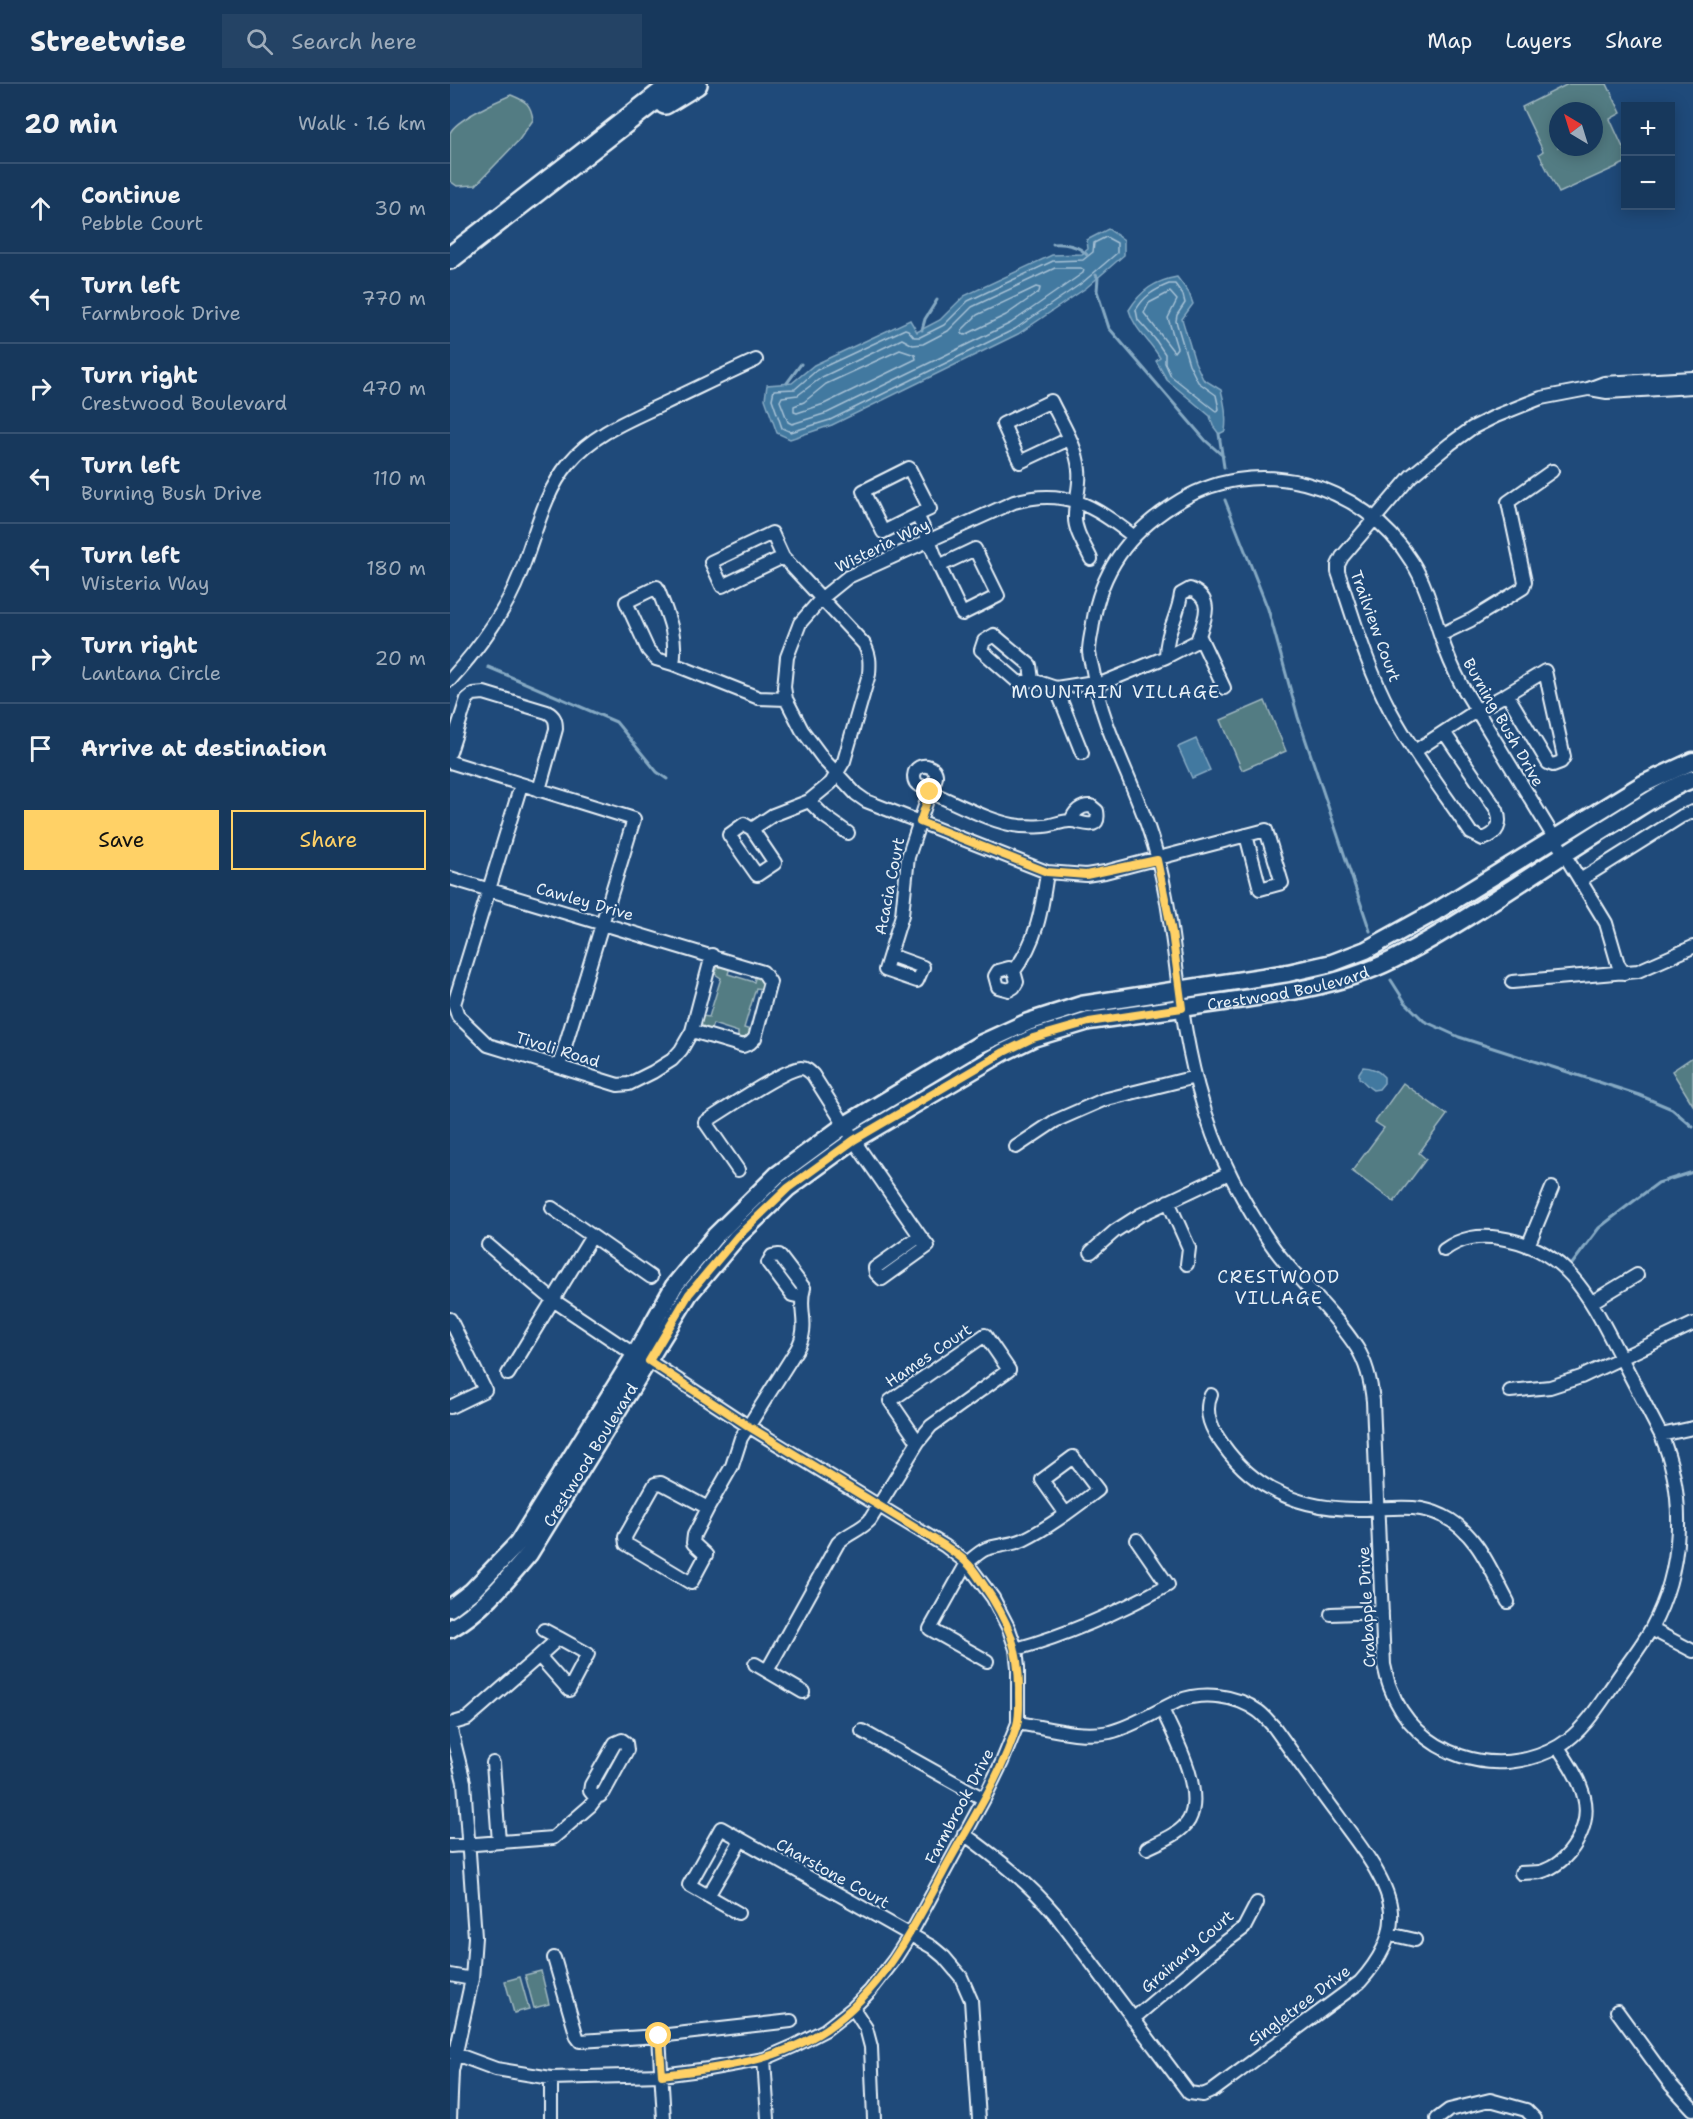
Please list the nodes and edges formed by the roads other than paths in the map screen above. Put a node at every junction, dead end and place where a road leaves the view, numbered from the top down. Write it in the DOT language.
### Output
graph roads {
  1 [pos="674,84"];
  2 [pos="696,84"];
  3 [pos="600,142"];
  4 [pos="450,258"];
  5 [pos="756,360"];
  6 [pos="1693,378"];
  7 [pos="1693,387"];
  8 [pos="1588,389"];
  9 [pos="1069,439"];
  10 [pos="1552,471"];
  11 [pos="1076,500"];
  12 [pos="917,515"];
  13 [pos="1375,518"];
  14 [pos="1133,536"];
  15 [pos="929,540"];
  16 [pos="783,557"];
  17 [pos="1091,559"];
  18 [pos="939,566"];
  19 [pos="822,598"];
  20 [pos="1199,635"];
  21 [pos="1440,635"];
  22 [pos="1166,657"];
  23 [pos="673,664"];
  24 [pos="450,680"];
  25 [pos="1032,680"];
  26 [pos="1095,684"];
  27 [pos="1056,688"];
  28 [pos="1224,688"];
  29 [pos="1507,694"];
  30 [pos="786,699"];
  31 [pos="1476,711"];
  32 [pos="1444,732"];
  33 [pos="1415,751"];
  34 [pos="450,752"];
  35 [pos="1082,753"];
  36 [pos="1693,761"];
  37 [pos="450,762"];
  38 [pos="1693,773"];
  39 [pos="837,774"];
  40 [pos="1693,779"];
  41 [pos="521,785"];
  42 [pos="539,790"];
  43 [pos="1657,797"];
  44 [pos="809,801"];
  45 [pos="1693,812"];
  46 [pos="1071,821"];
  47 [pos="920,822"];
  48 [pos="752,829"];
  49 [pos="848,833"];
  50 [pos="1246,835"];
  51 [pos="1554,838"];
  52 [pos="1564,853"];
  53 [pos="1157,860"];
  54 [pos="1047,872"];
  55 [pos="450,878"];
  56 [pos="1580,880"];
  57 [pos="487,889"];
  58 [pos="603,923"];
  59 [pos="1693,947"];
  60 [pos="712,955"];
  61 [pos="890,955"];
  62 [pos="1014,971"];
  63 [pos="1624,973"];
  64 [pos="1512,982"];
  65 [pos="1179,989"];
  66 [pos="1182,1008"];
  67 [pos="692,1031"];
  68 [pos="560,1066"];
  69 [pos="1195,1077"];
  70 [pos="845,1125"];
  71 [pos="854,1140"];
  72 [pos="1016,1147"];
  73 [pos="738,1170"];
  74 [pos="1229,1173"];
  75 [pos="1552,1188"];
  76 [pos="1168,1201"];
  77 [pos="552,1208"];
  78 [pos="592,1236"];
  79 [pos="920,1236"];
  80 [pos="488,1245"];
  81 [pos="1528,1246"];
  82 [pos="1444,1250"];
  83 [pos="1091,1252"];
  84 [pos="1187,1264"];
  85 [pos="1637,1275"];
  86 [pos="651,1277"];
  87 [pos="801,1297"];
  88 [pos="553,1300"];
  89 [pos="1592,1302"];
  90 [pos="450,1319"];
  91 [pos="1693,1324"];
  92 [pos="642,1358"];
  93 [pos="1621,1358"];
  94 [pos="508,1374"];
  95 [pos="1510,1391"];
  96 [pos="1210,1395"];
  97 [pos="450,1407"];
  98 [pos="748,1426"];
  99 [pos="1693,1428"];
  100 [pos="1661,1435"];
  101 [pos="918,1442"];
  102 [pos="879,1506"];
  103 [pos="708,1508"];
  104 [pos="1378,1508"];
  105 [pos="1066,1514"];
  106 [pos="1137,1540"];
  107 [pos="967,1563"];
  108 [pos="1508,1602"];
  109 [pos="450,1608"];
  110 [pos="1382,1612"];
  111 [pos="1331,1614"];
  112 [pos="450,1629"];
  113 [pos="1651,1629"];
  114 [pos="544,1630"];
  115 [pos="559,1638"];
  116 [pos="1016,1649"];
  117 [pos="1693,1651"];
  118 [pos="539,1656"];
  119 [pos="987,1661"];
  120 [pos="755,1664"];
  121 [pos="768,1671"];
  122 [pos="803,1692"];
  123 [pos="1162,1709"];
  124 [pos="1018,1723"];
  125 [pos="450,1725"];
  126 [pos="862,1731"];
  127 [pos="1558,1747"];
  128 [pos="493,1763"];
  129 [pos="597,1797"];
  130 [pos="984,1798"];
  131 [pos="964,1834"];
  132 [pos="741,1840"];
  133 [pos="499,1842"];
  134 [pos="468,1844"];
  135 [pos="450,1846"];
  136 [pos="1147,1848"];
  137 [pos="1521,1873"];
  138 [pos="708,1896"];
  139 [pos="1257,1904"];
  140 [pos="738,1913"];
  141 [pos="1389,1934"];
  142 [pos="910,1935"];
  143 [pos="1415,1940"];
  144 [pos="554,1958"];
  145 [pos="450,1975"];
  146 [pos="472,1978"];
  147 [pos="853,2008"];
  148 [pos="1617,2011"];
  149 [pos="1133,2019"];
  150 [pos="791,2021"];
  151 [pos="659,2036"];
  152 [pos="453,2053"];
  153 [pos="764,2059"];
  154 [pos="662,2075"];
  155 [pos="551,2078"];
  156 [pos="1693,2109"];
  157 [pos="450,2119"];
  158 [pos="551,2119"];
  159 [pos="664,2119"];
  160 [pos="768,2119"];
  161 [pos="874,2119"];
  162 [pos="979,2119"];
  163 [pos="1437,2119"];
  164 [pos="1535,2119"];
  1 -- 3 [label="highway"];
  2 -- 3 [label="highway"];
  3 -- 4 [label="highway"];
  5 -- 24 [label="street"];
  6 -- 8 [label="street"];
  7 -- 8 [label="street"];
  8 -- 13 [label="street, Trailview Court"];
  9 -- 9 [label="street"];
  9 -- 11 [label="street"];
  10 -- 21 [label="street"];
  11 -- 14 [label="street, Wisteria Way"];
  11 -- 15 [label="street, Wisteria Way"];
  11 -- 17 [label="street"];
  12 -- 12 [label="street"];
  12 -- 15 [label="street"];
  13 -- 14 [label="street, Burning Bush Drive"];
  13 -- 21 [label="street, Burning Bush Drive"];
  13 -- 33 [label="street, Trailview Court"];
  14 -- 26 [label="street, Burning Bush Drive"];
  15 -- 18 [label="street"];
  15 -- 19 [label="street, Wisteria Way"];
  16 -- 16 [label="street"];
  16 -- 19 [label="street"];
  18 -- 18 [label="street"];
  19 -- 30 [label="street, Wisteria Way"];
  19 -- 39 [label="street"];
  20 -- 22 [label="street"];
  20 -- 22 [label="street"];
  20 -- 28 [label="street"];
  21 -- 31 [label="street, Burning Bush Drive"];
  22 -- 26 [label="street"];
  23 -- 23 [label="street"];
  23 -- 30 [label="street"];
  25 -- 27 [label="street"];
  26 -- 27 [label="street"];
  26 -- 53 [label="street, Burning Bush Drive"];
  27 -- 35 [label="street"];
  29 -- 29 [label="street"];
  29 -- 31 [label="street"];
  30 -- 39 [label="street, Wisteria Way"];
  31 -- 32 [label="street"];
  31 -- 51 [label="street, Burning Bush Drive"];
  32 -- 33 [label="street"];
  32 -- 33 [label="street, Trailview Court"];
  34 -- 42 [label="street"];
  36 -- 51 [label="main road, Crestwood Boulevard"];
  37 -- 41 [label="street"];
  38 -- 43 [label="main road"];
  39 -- 44 [label="street"];
  39 -- 47 [label="street, Wisteria Way"];
  40 -- 43 [label="main road, Crestwood Boulevard"];
  41 -- 42 [label="street"];
  41 -- 57 [label="street"];
  42 -- 58 [label="street"];
  43 -- 52 [label="main road, Crestwood Boulevard"];
  44 -- 48 [label="street"];
  44 -- 49 [label="street"];
  45 -- 56 [label="street"];
  46 -- 47 [label="street, Acacia Court"];
  47 -- 54 [label="street, Wisteria Way"];
  47 -- 61 [label="street, Acacia Court"];
  50 -- 50 [label="street"];
  50 -- 53 [label="street, Wisteria Way"];
  51 -- 52 [label="street, Burning Bush Drive"];
  51 -- 65 [label="main road, Crestwood Boulevard"];
  52 -- 56 [label="street, Burning Bush Drive"];
  52 -- 66 [label="main road, Crestwood Boulevard"];
  53 -- 54 [label="street, Wisteria Way"];
  53 -- 65 [label="street, Burning Bush Drive"];
  54 -- 62 [label="street"];
  55 -- 57 [label="street, Cawley Drive"];
  56 -- 63 [label="street, Burning Bush Drive"];
  57 -- 58 [label="street, Cawley Drive"];
  57 -- 68 [label="street, Tivoli Road"];
  58 -- 60 [label="street, Cawley Drive"];
  58 -- 68 [label="street"];
  59 -- 63 [label="street"];
  60 -- 67 [label="street, Tivoli Road"];
  60 -- 67 [label="street, Cawley Drive"];
  63 -- 64 [label="street"];
  65 -- 66 [label="street, Burning Bush Drive"];
  65 -- 70 [label="main road, Crestwood Boulevard"];
  66 -- 69 [label="street, Crabapple Drive"];
  66 -- 71 [label="main road, Crestwood Boulevard"];
  67 -- 68 [label="street, Tivoli Road"];
  69 -- 72 [label="street"];
  69 -- 74 [label="street, Crabapple Drive"];
  70 -- 71 [label="street"];
  70 -- 73 [label="street"];
  70 -- 92 [label="main road, Crestwood Boulevard"];
  71 -- 79 [label="street"];
  71 -- 92 [label="main road, Crestwood Boulevard"];
  74 -- 76 [label="street"];
  74 -- 104 [label="street, Crabapple Drive"];
  75 -- 81 [label="street"];
  76 -- 83 [label="street"];
  76 -- 84 [label="street"];
  77 -- 78 [label="street"];
  78 -- 86 [label="street"];
  78 -- 88 [label="street"];
  80 -- 88 [label="street, Farmbrook Drive"];
  81 -- 82 [label="street, Crabapple Drive"];
  81 -- 89 [label="street, Crabapple Drive"];
  85 -- 89 [label="street"];
  87 -- 98 [label="street"];
  88 -- 92 [label="street, Farmbrook Drive"];
  88 -- 94 [label="street"];
  89 -- 93 [label="street, Crabapple Drive"];
  90 -- 97 [label="street"];
  91 -- 93 [label="street"];
  92 -- 98 [label="street, Farmbrook Drive"];
  92 -- 109 [label="main road, Crestwood Boulevard"];
  92 -- 112 [label="main road, Crestwood Boulevard"];
  93 -- 95 [label="street"];
  93 -- 100 [label="street, Crabapple Drive"];
  96 -- 104 [label="street"];
  98 -- 102 [label="street, Farmbrook Drive"];
  98 -- 103 [label="street"];
  99 -- 100 [label="street"];
  100 -- 113 [label="street, Crabapple Drive"];
  101 -- 101 [label="street, Hames Court"];
  101 -- 102 [label="street, Hames Court"];
  102 -- 107 [label="street, Farmbrook Drive"];
  102 -- 121 [label="street, Hames Court"];
  103 -- 103 [label="street"];
  104 -- 108 [label="street"];
  104 -- 110 [label="street, Crabapple Drive"];
  105 -- 105 [label="street"];
  105 -- 107 [label="street"];
  106 -- 116 [label="street"];
  107 -- 116 [label="street, Farmbrook Drive"];
  107 -- 119 [label="street"];
  110 -- 111 [label="street"];
  110 -- 127 [label="street, Crabapple Drive"];
  113 -- 117 [label="street"];
  113 -- 127 [label="street, Crabapple Drive"];
  114 -- 115 [label="street"];
  115 -- 118 [label="street"];
  115 -- 118 [label="street"];
  116 -- 124 [label="street, Farmbrook Drive"];
  118 -- 125 [label="street"];
  120 -- 121 [label="street"];
  121 -- 122 [label="street"];
  123 -- 124 [label="street, Singletree Drive"];
  123 -- 136 [label="street"];
  123 -- 141 [label="street, Singletree Drive"];
  124 -- 130 [label="street, Farmbrook Drive"];
  125 -- 134 [label="street"];
  126 -- 130 [label="street"];
  127 -- 137 [label="street"];
  128 -- 133 [label="street"];
  129 -- 133 [label="street"];
  130 -- 131 [label="street, Farmbrook Drive"];
  131 -- 142 [label="street, Farmbrook Drive"];
  131 -- 149 [label="street, Singletree Drive"];
  132 -- 138 [label="street"];
  132 -- 138 [label="street, Charstone Court"];
  132 -- 142 [label="street, Charstone Court"];
  133 -- 134 [label="street"];
  134 -- 135 [label="street"];
  134 -- 146 [label="street"];
  138 -- 140 [label="street, Charstone Court"];
  139 -- 149 [label="street, Grainary Court"];
  141 -- 143 [label="street"];
  141 -- 149 [label="street, Singletree Drive"];
  142 -- 147 [label="street, Farmbrook Drive"];
  142 -- 162 [label="street, Charstone Court"];
  144 -- 151 [label="street"];
  145 -- 146 [label="street"];
  146 -- 152 [label="street"];
  147 -- 153 [label="street, Farmbrook Drive"];
  147 -- 161 [label="street"];
  148 -- 156 [label="street"];
  150 -- 151 [label="street"];
  151 -- 154 [label="street"];
  152 -- 155 [label="street, Farmbrook Drive"];
  152 -- 157 [label="street"];
  153 -- 154 [label="street, Farmbrook Drive"];
  153 -- 160 [label="street"];
  154 -- 155 [label="street, Farmbrook Drive"];
  154 -- 159 [label="street"];
  155 -- 158 [label="street"];
  163 -- 164 [label="street"];
}
